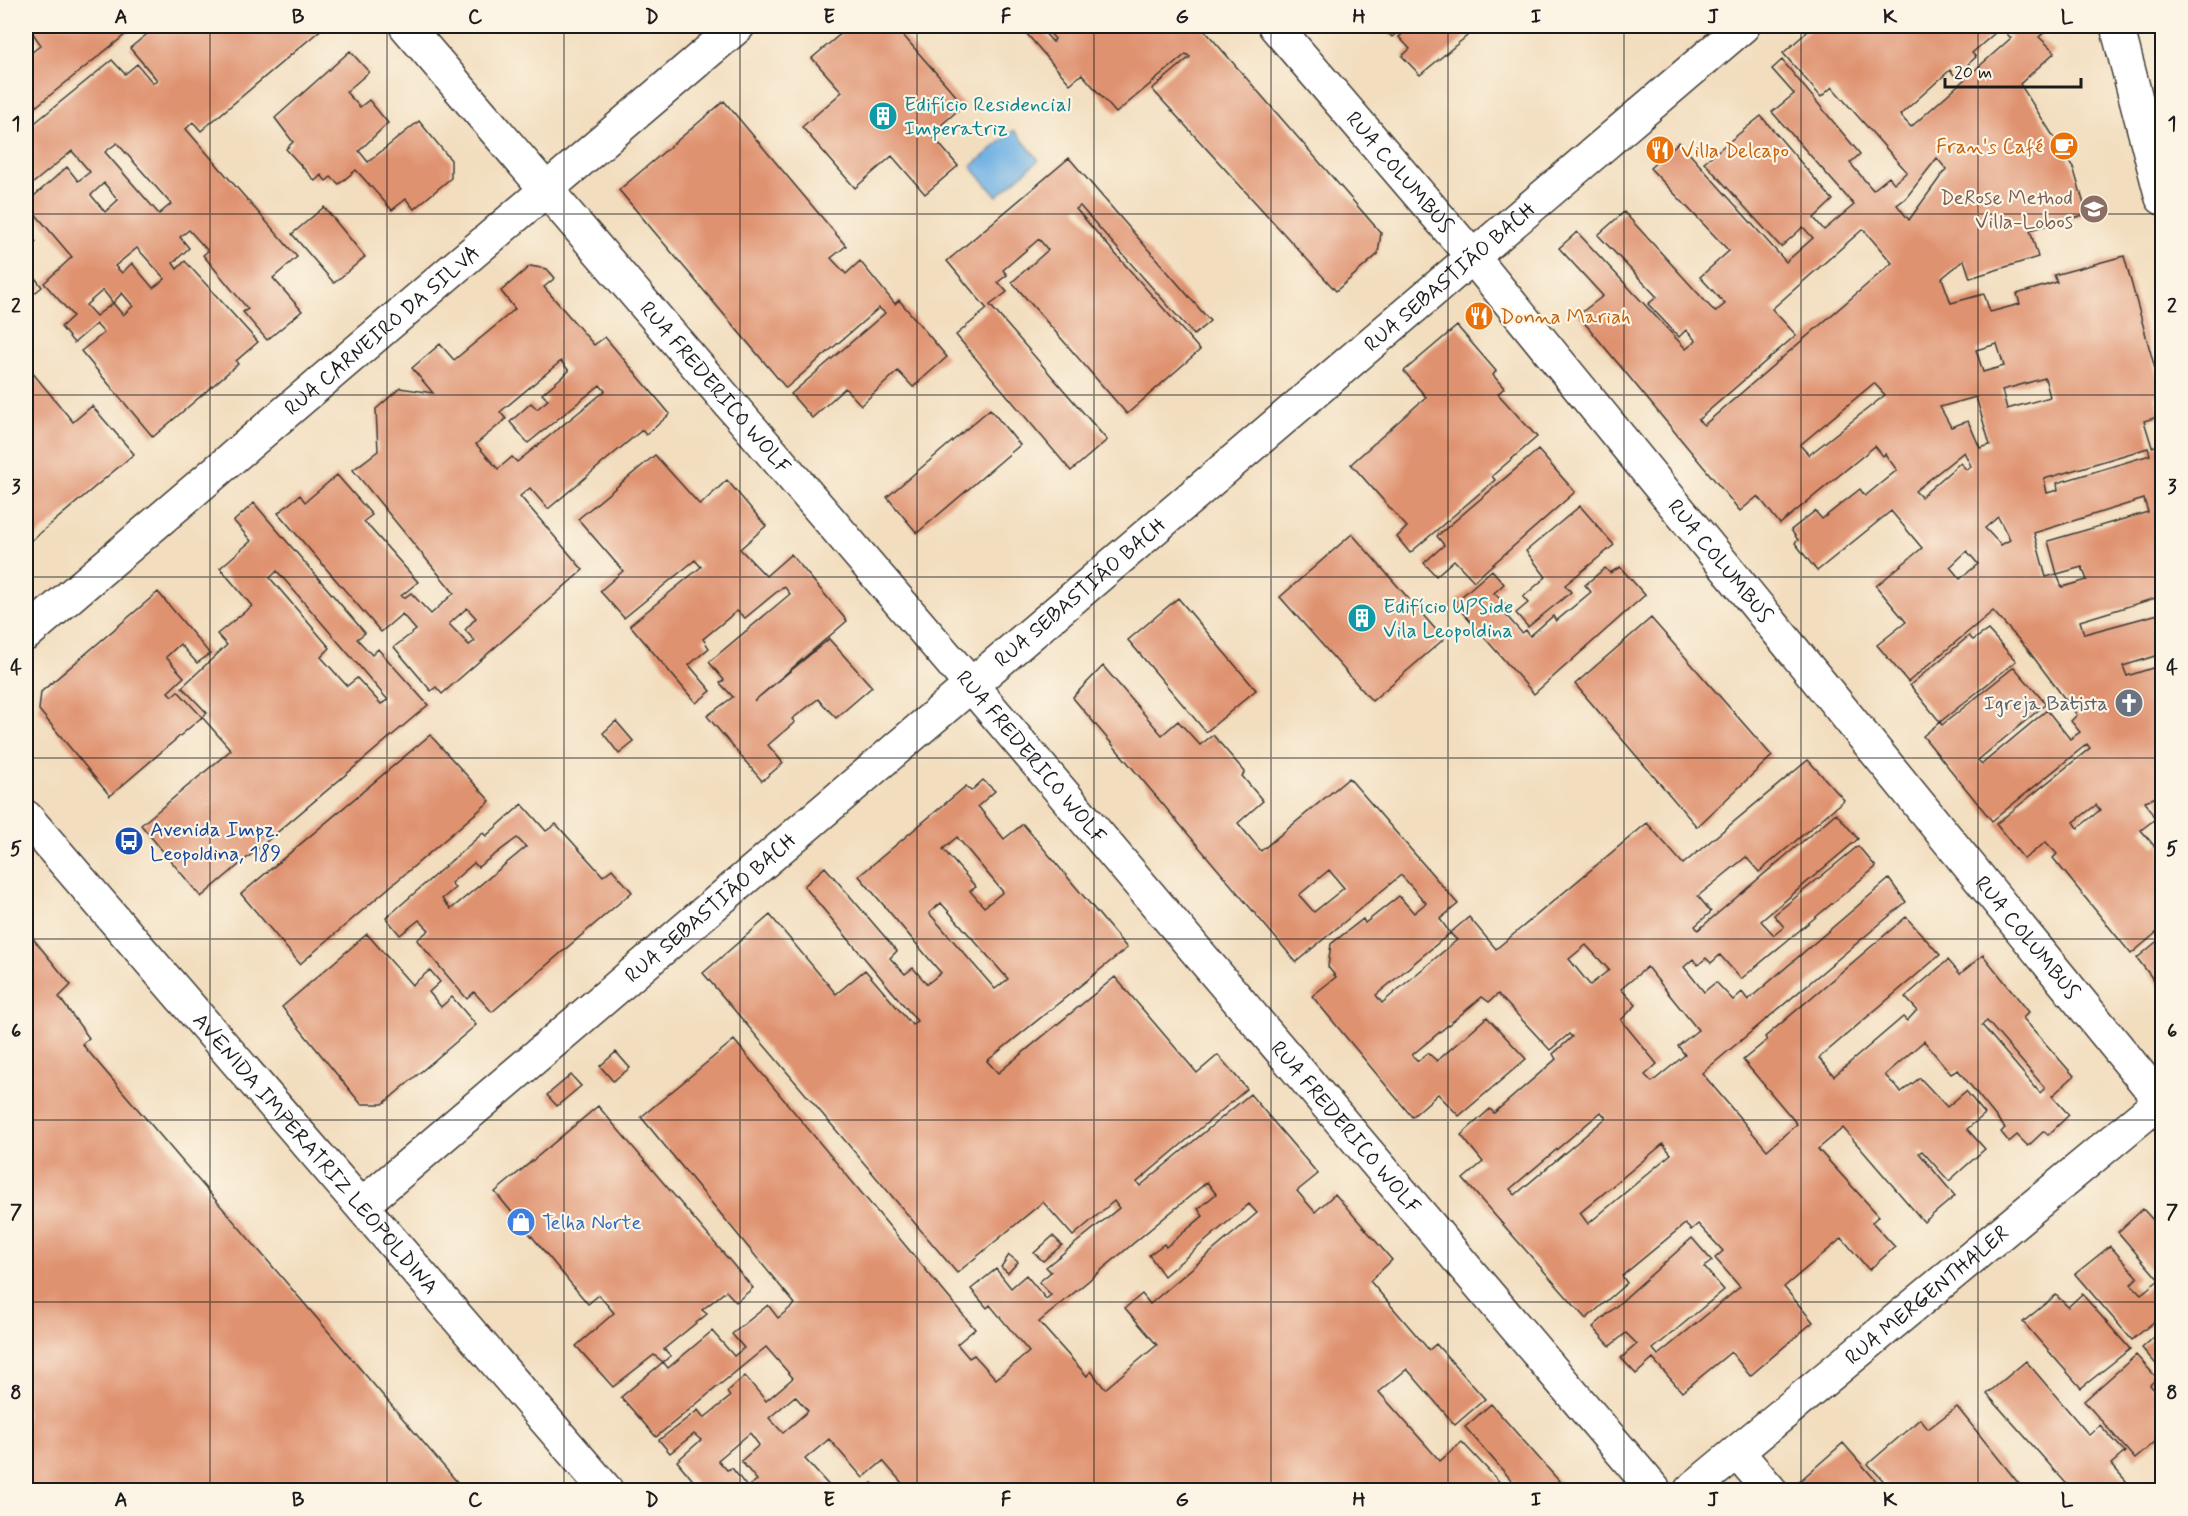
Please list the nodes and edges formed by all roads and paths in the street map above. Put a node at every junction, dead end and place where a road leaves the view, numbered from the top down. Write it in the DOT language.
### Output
graph roads {
  1 [pos="406,26"];
  2 [pos="738,26"];
  3 [pos="1275,26"];
  4 [pos="1743,26"];
  5 [pos="2117,26"];
  6 [pos="546,188"];
  7 [pos="2163,198"];
  8 [pos="1472,255"];
  9 [pos="26,634"];
  10 [pos="970,684"];
  11 [pos="26,817"];
  12 [pos="2162,1100"];
  13 [pos="362,1205"];
  14 [pos="1738,1453"];
  15 [pos="594,1486"];
  16 [pos="1654,1491"];
  17 [pos="1691,1491"];
  18 [pos="1770,1491"];
  1 -- 6 [label="street, RUA FREDERICO WOLF"];
  2 -- 6 [label="street, RUA CARNEIRO DA SILVA"];
  3 -- 8 [label="street, RUA COLUMBUS"];
  4 -- 8 [label="street, RUA SEBASTIÃO BACH"];
  5 -- 7 [label="street"];
  6 -- 9 [label="street, RUA CARNEIRO DA SILVA"];
  6 -- 10 [label="street, RUA FREDERICO WOLF"];
  8 -- 10 [label="street, RUA SEBASTIÃO BACH"];
  8 -- 12 [label="street, RUA COLUMBUS"];
  10 -- 13 [label="street, RUA SEBASTIÃO BACH"];
  10 -- 16 [label="street, RUA FREDERICO WOLF"];
  11 -- 13 [label="street, AVENIDA IMPERATRIZ LEOPOLDINA"];
  12 -- 14 [label="street, RUA MERGENTHALER"];
  13 -- 15 [label="street, AVENIDA IMPERATRIZ LEOPOLDINA"];
  14 -- 17 [label="street, RUA MERGENTHALER"];
  14 -- 18 [label="street"];
}
